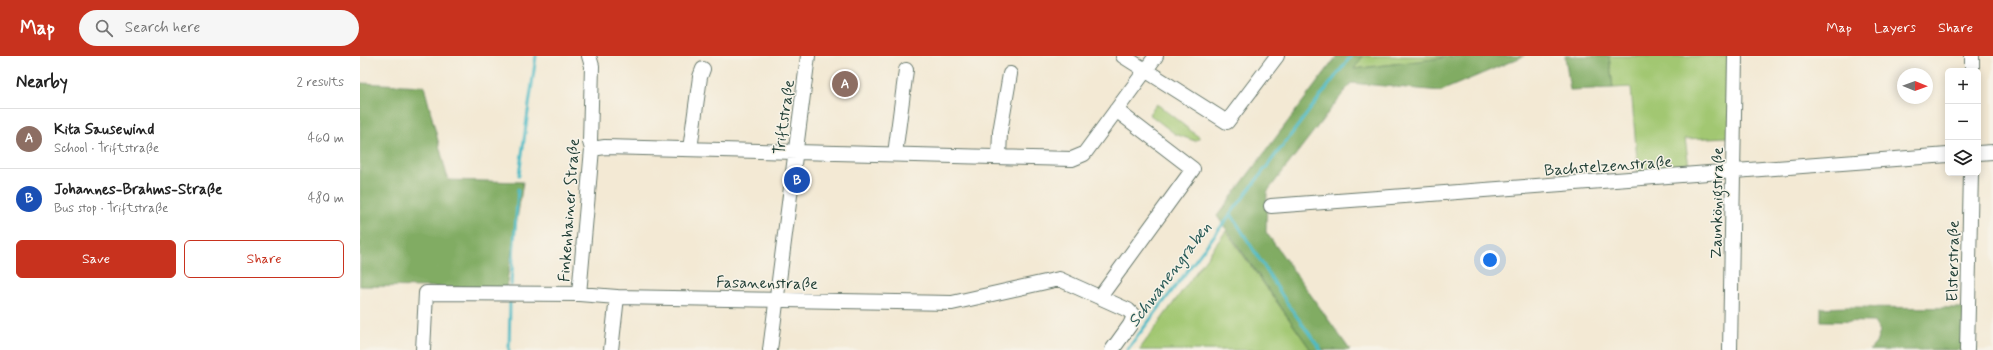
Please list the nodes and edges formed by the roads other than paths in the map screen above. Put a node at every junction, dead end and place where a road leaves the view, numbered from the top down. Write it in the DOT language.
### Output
graph roads {
  1 [pos="589,56"];
  2 [pos="808,56"];
  3 [pos="1123,56"];
  4 [pos="1156,56"];
  5 [pos="1277,56"];
  6 [pos="1735,56"];
  7 [pos="1972,56"];
  8 [pos="1972,68"];
  9 [pos="703,69"];
  10 [pos="906,70"];
  11 [pos="1145,70"];
  12 [pos="1010,74"];
  13 [pos="1116,110"];
  14 [pos="592,149"];
  15 [pos="690,149"];
  16 [pos="795,152"];
  17 [pos="1993,152"];
  18 [pos="1981,153"];
  19 [pos="895,154"];
  20 [pos="1945,155"];
  21 [pos="999,157"];
  22 [pos="1733,173"];
  23 [pos="1971,176"];
  24 [pos="1271,206"];
  25 [pos="580,294"];
  26 [pos="617,296"];
  27 [pos="1100,297"];
  28 [pos="776,300"];
  29 [pos="423,350"];
  30 [pos="611,350"];
  31 [pos="770,350"];
  32 [pos="1112,350"];
  33 [pos="1730,350"];
  34 [pos="1968,350"];
  1 -- 14 [label="street, Finkenhainer Straße"];
  2 -- 16 [label="street, Triftstraße"];
  3 -- 11 [label="street"];
  4 -- 11 [label="street"];
  5 -- 11 [label="street"];
  6 -- 22 [label="street, Zaunkönigstraße"];
  7 -- 8 [label="street"];
  9 -- 15 [label="street"];
  10 -- 19 [label="street"];
  11 -- 13 [label="street"];
  12 -- 21 [label="street"];
  13 -- 21 [label="street"];
  13 -- 27 [label="street"];
  14 -- 15 [label="street"];
  14 -- 25 [label="street, Finkenhainer Straße"];
  15 -- 16 [label="street"];
  16 -- 19 [label="street"];
  16 -- 28 [label="street, Triftstraße"];
  17 -- 18 [label="street"];
  19 -- 21 [label="street"];
  20 -- 22 [label="street, Bachstelzenstraße"];
  22 -- 24 [label="street, Bachstelzenstraße"];
  22 -- 33 [label="street, Zaunkönigstraße"];
  23 -- 34 [label="street, Elsterstraße"];
  25 -- 26 [label="street, Fasanenstraße"];
  25 -- 29 [label="street, Fasanenstraße"];
  26 -- 28 [label="street, Fasanenstraße"];
  26 -- 30 [label="street"];
  27 -- 28 [label="street, Fasanenstraße"];
  27 -- 32 [label="street, Fasanenstraße"];
  28 -- 31 [label="street, Triftstraße"];
}
